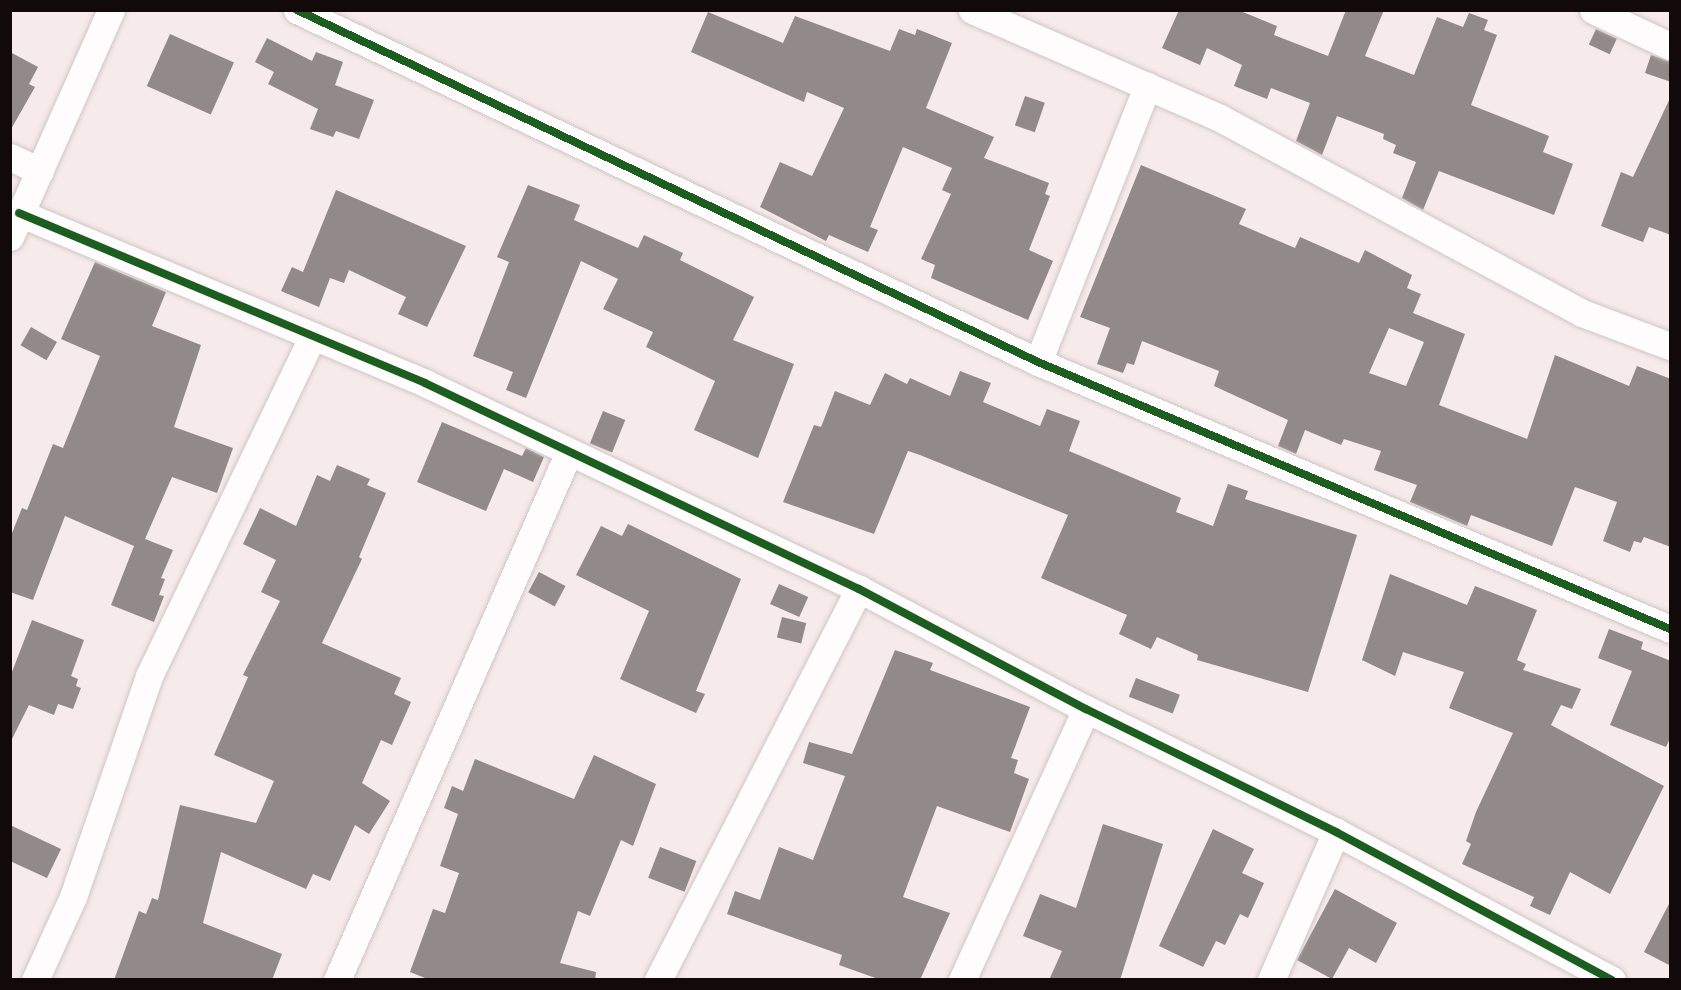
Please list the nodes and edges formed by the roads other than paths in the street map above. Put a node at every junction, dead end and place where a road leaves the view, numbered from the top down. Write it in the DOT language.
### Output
graph roads {
  1 [pos="111,10"];
  2 [pos="297,10"];
  3 [pos="972,10"];
  4 [pos="1593,10"];
  5 [pos="1620,16"];
  6 [pos="1671,46"];
  7 [pos="1147,86"];
  8 [pos="10,157"];
  9 [pos="40,171"];
  10 [pos="15,225"];
  11 [pos="312,337"];
  12 [pos="1671,345"];
  13 [pos="1038,362"];
  14 [pos="568,454"];
  15 [pos="859,589"];
  16 [pos="1671,629"];
  17 [pos="1086,709"];
  18 [pos="1336,832"];
  19 [pos="35,980"];
  20 [pos="337,980"];
  21 [pos="658,980"];
  22 [pos="962,980"];
  23 [pos="1271,980"];
  24 [pos="1612,980"];
  1 -- 9 [label="street"];
  2 -- 13 [label="street"];
  3 -- 7 [label="street"];
  4 -- 5 [label="street"];
  5 -- 6 [label="street"];
  7 -- 12 [label="street"];
  7 -- 13 [label="street"];
  8 -- 9 [label="street"];
  9 -- 10 [label="street"];
  10 -- 11 [label="street"];
  11 -- 14 [label="street"];
  11 -- 19 [label="street"];
  13 -- 16 [label="street"];
  14 -- 15 [label="street"];
  14 -- 20 [label="street"];
  15 -- 17 [label="street"];
  15 -- 21 [label="street"];
  17 -- 18 [label="street"];
  17 -- 22 [label="street"];
  18 -- 23 [label="street"];
  18 -- 24 [label="street"];
}
